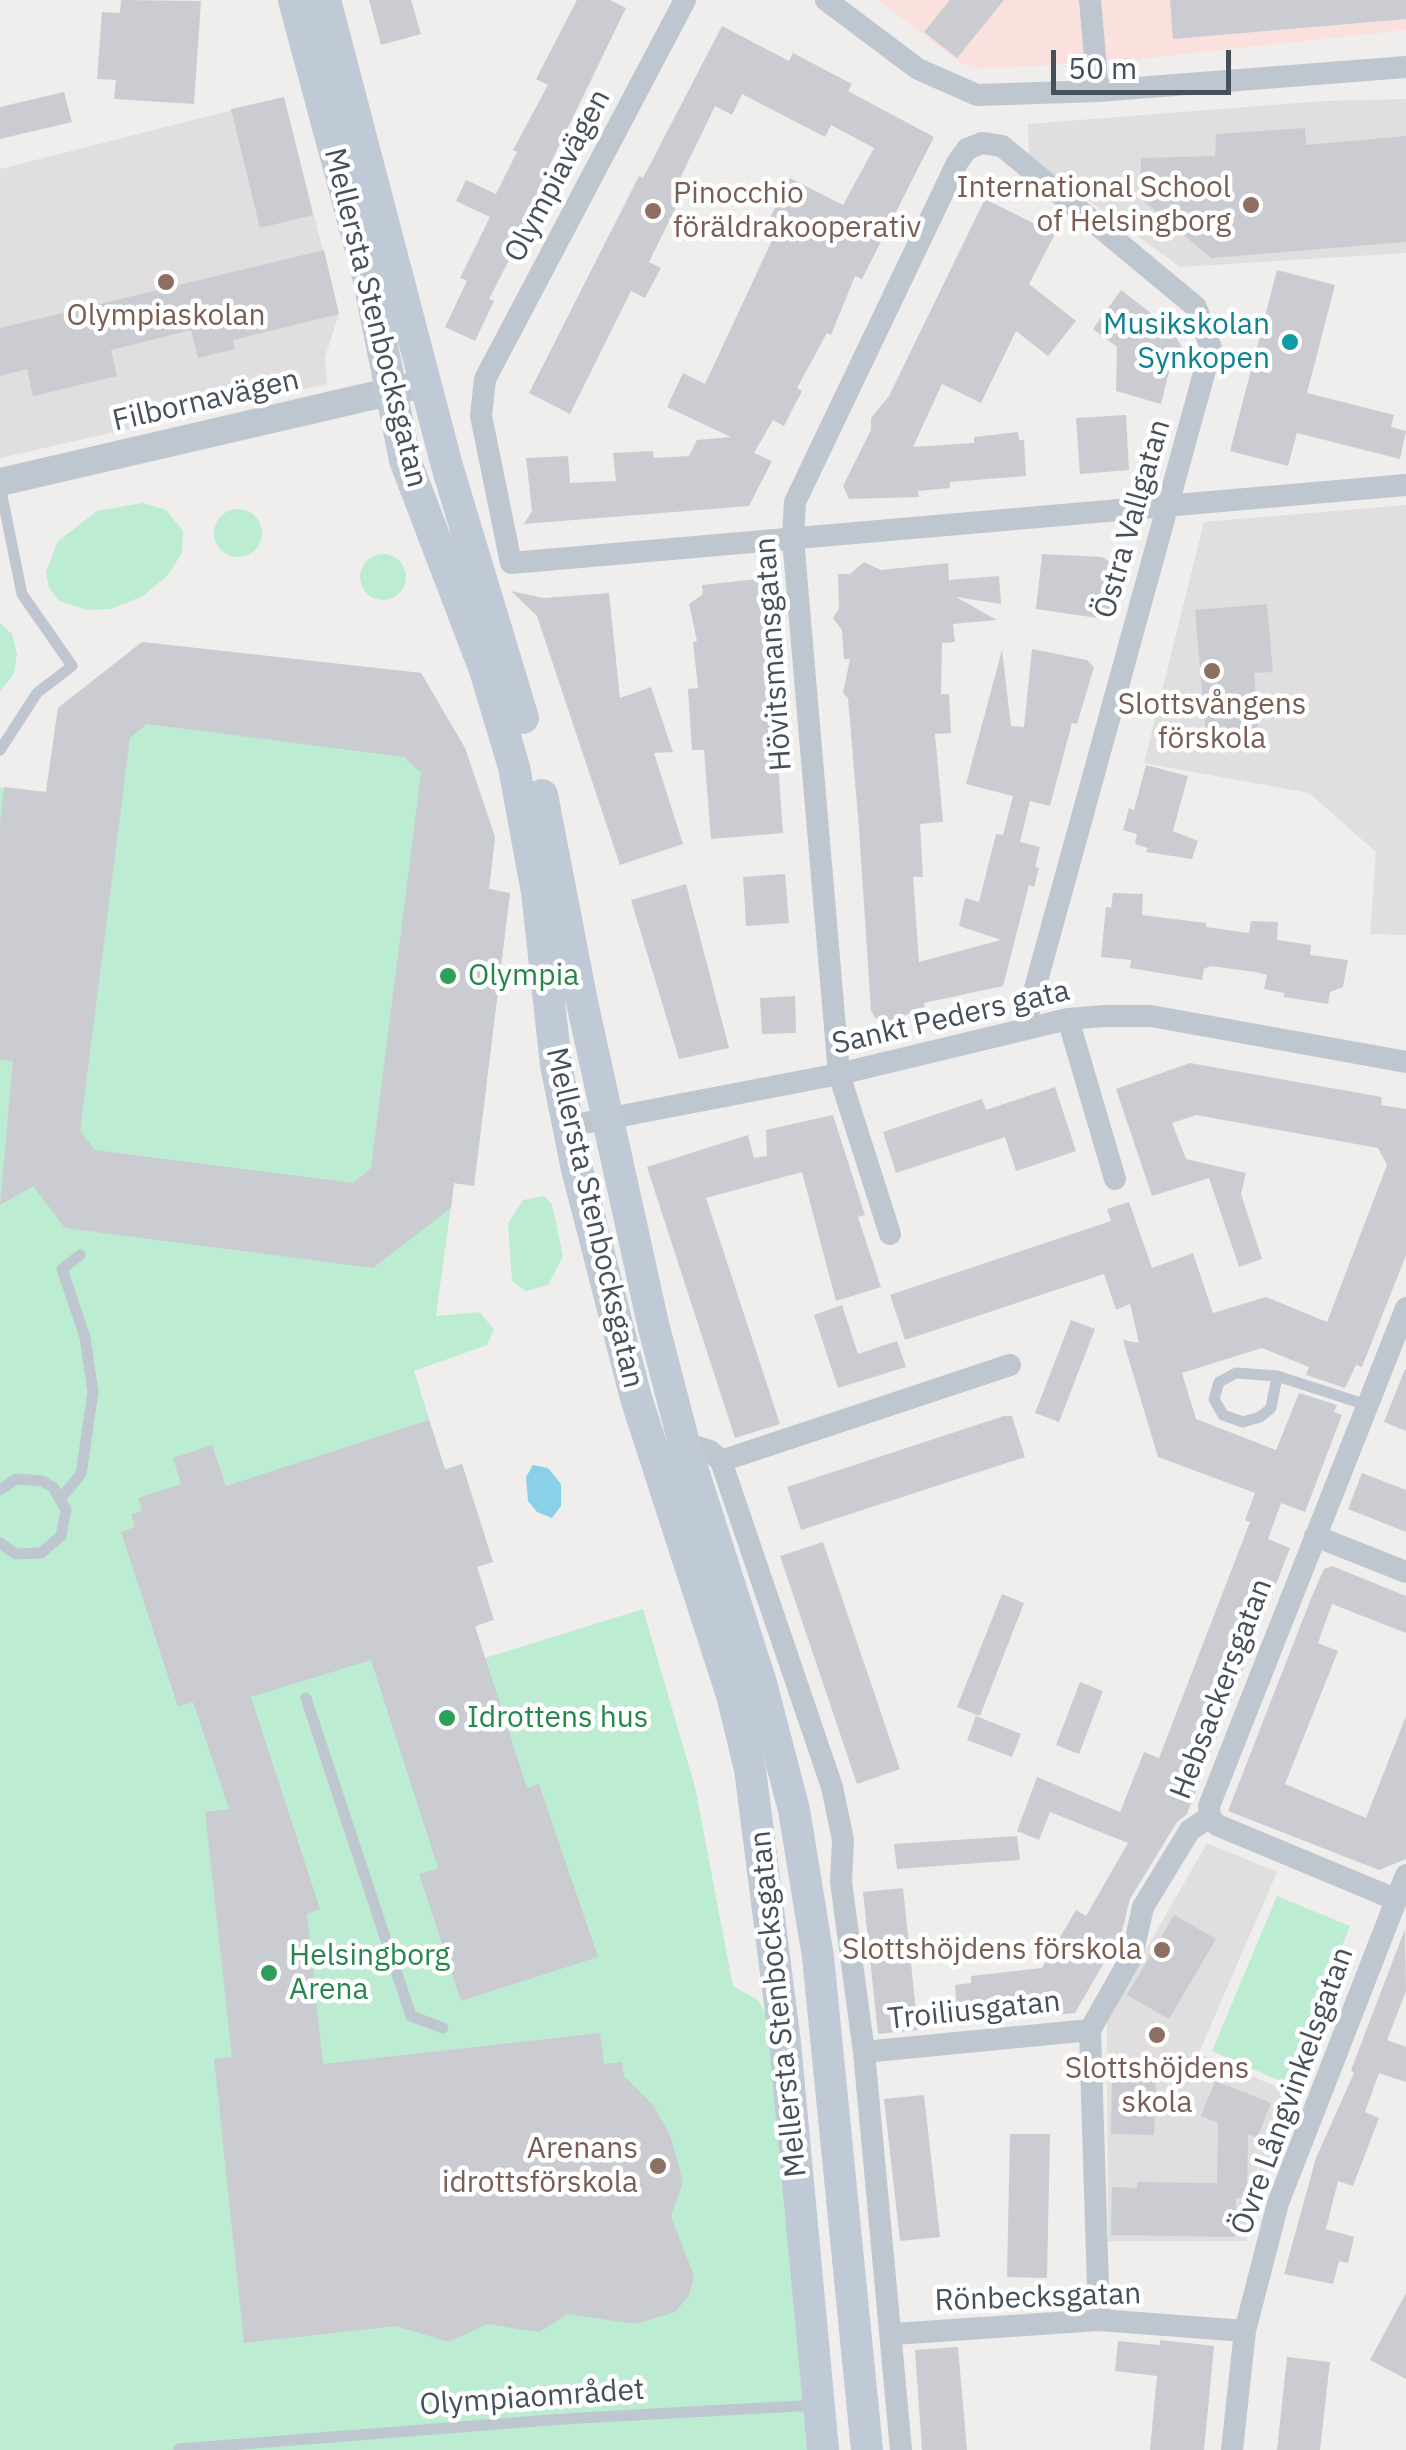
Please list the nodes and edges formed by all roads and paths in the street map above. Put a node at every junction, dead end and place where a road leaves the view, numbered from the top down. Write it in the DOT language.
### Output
graph roads {
  1 [pos="294,0"];
  2 [pos="325,0"];
  3 [pos="685,0"];
  4 [pos="826,0"];
  5 [pos="1090,0"];
  6 [pos="1406,67"];
  7 [pos="1098,92"];
  8 [pos="967,149"];
  9 [pos="426,383"];
  10 [pos="388,392"];
  11 [pos="0,484"];
  12 [pos="1406,484"];
  13 [pos="1165,508"];
  14 [pos="793,538"];
  15 [pos="0,750"];
  16 [pos="1068,1019"];
  17 [pos="1024,1028"];
  18 [pos="1406,1062"];
  19 [pos="839,1074"];
  20 [pos="608,1118"];
  21 [pos="569,1126"];
  22 [pos="1115,1180"];
  23 [pos="890,1234"];
  24 [pos="80,1255"];
  25 [pos="1406,1308"];
  26 [pos="1010,1365"];
  27 [pos="1277,1376"];
  28 [pos="1367,1405"];
  29 [pos="684,1444"];
  30 [pos="721,1461"];
  31 [pos="0,1490"];
  32 [pos="62,1498"];
  33 [pos="1314,1536"];
  34 [pos="0,1544"];
  35 [pos="1406,1572"];
  36 [pos="306,1698"];
  37 [pos="1210,1817"];
  38 [pos="1406,1875"];
  39 [pos="1396,1900"];
  40 [pos="443,2028"];
  41 [pos="1090,2030"];
  42 [pos="864,2052"];
  43 [pos="1099,2320"];
  44 [pos="1245,2331"];
  45 [pos="894,2334"];
  46 [pos="820,2405"];
  47 [pos="179,2449"];
  48 [pos="823,2450"];
  49 [pos="868,2450"];
  50 [pos="902,2450"];
  51 [pos="1232,2450"];
  1 -- 10 [label="main road, Mellersta Stenbocksgatan"];
  2 -- 9 [label="main road, Mellersta Stenbocksgatan"];
  3 -- 14 [label="street, Olympiavägen"];
  4 -- 7 [label="street"];
  5 -- 7 [label="street"];
  6 -- 7 [label="street"];
  8 -- 13 [label="street, Östra Vallgatan"];
  8 -- 14 [label="street, Hövitsmansgatan"];
  9 -- 10 [label="street, Filbornavägen"];
  9 -- 20 [label="main road, Mellersta Stenbocksgatan"];
  10 -- 11 [label="street, Filbornavägen"];
  10 -- 21 [label="main road, Mellersta Stenbocksgatan"];
  11 -- 15 [label="lane"];
  12 -- 13 [label="street"];
  13 -- 14 [label="street"];
  13 -- 17 [label="street, Östra Vallgatan"];
  14 -- 19 [label="street, Hövitsmansgatan"];
  16 -- 17 [label="street, Sankt Peders gata"];
  16 -- 18 [label="street, Sankt Peders gata"];
  16 -- 22 [label="street"];
  17 -- 19 [label="street, Sankt Peders gata"];
  19 -- 20 [label="street, Sankt Peders gata"];
  19 -- 23 [label="street, Hövitsmansgatan"];
  20 -- 21 [label="street, Sankt Peders gata"];
  20 -- 29 [label="main road, Mellersta Stenbocksgatan"];
  21 -- 46 [label="main road, Mellersta Stenbocksgatan"];
  24 -- 32 [label="lane"];
  25 -- 28 [label="street, Hebsackersgatan"];
  26 -- 30 [label="street"];
  27 -- 27 [label="lane"];
  27 -- 28 [label="lane"];
  28 -- 33 [label="street, Hebsackersgatan"];
  29 -- 30 [label="street"];
  29 -- 49 [label="main road, Mellersta Stenbocksgatan"];
  30 -- 42 [label="street"];
  31 -- 32 [label="lane"];
  32 -- 34 [label="lane"];
  33 -- 35 [label="street"];
  33 -- 37 [label="street, Hebsackersgatan"];
  36 -- 40 [label="lane"];
  37 -- 39 [label="street"];
  37 -- 41 [label="street, Hebsackersgatan"];
  38 -- 39 [label="street, Övre Långvinkelsgatan"];
  39 -- 44 [label="street, Övre Långvinkelsgatan"];
  41 -- 42 [label="street, Troiliusgatan"];
  41 -- 43 [label="street"];
  42 -- 45 [label="street"];
  43 -- 44 [label="street, Rönbecksgatan"];
  43 -- 45 [label="street, Rönbecksgatan"];
  44 -- 51 [label="street, Övre Långvinkelsgatan"];
  45 -- 50 [label="street"];
  46 -- 47 [label="lane, Olympiaområdet"];
  46 -- 48 [label="main road, Mellersta Stenbocksgatan"];
}
